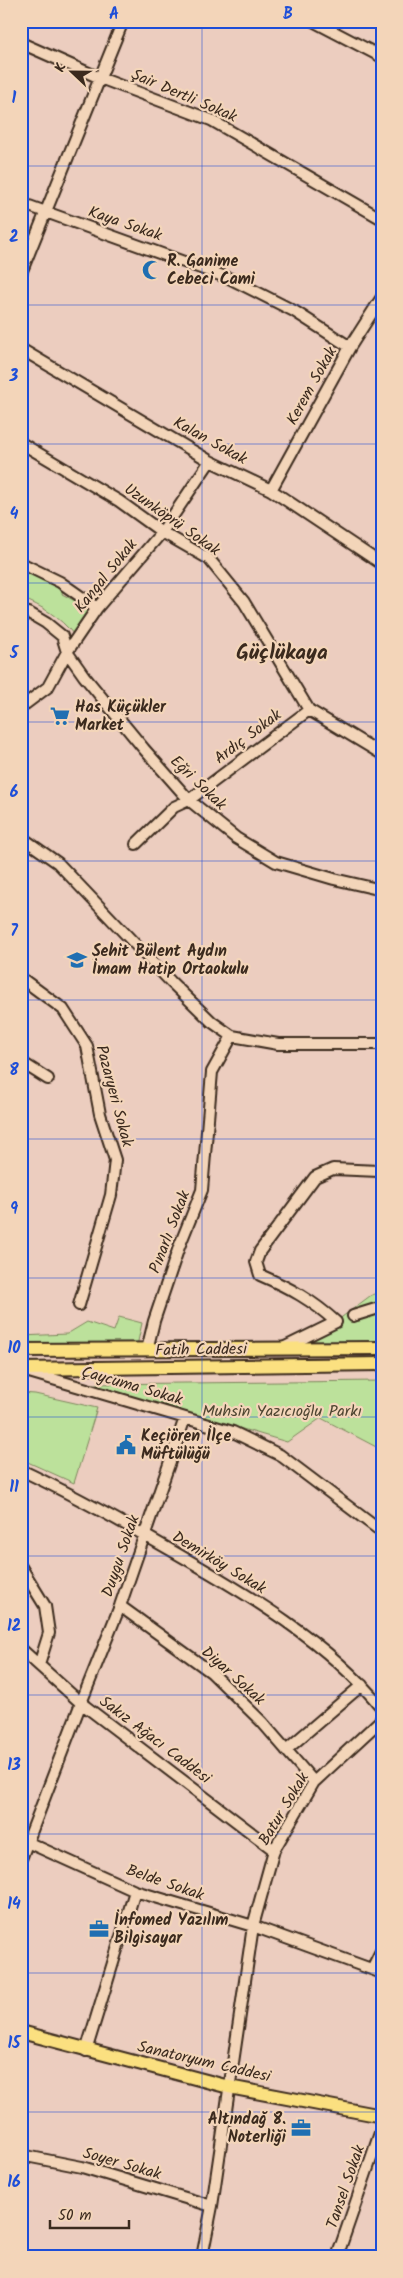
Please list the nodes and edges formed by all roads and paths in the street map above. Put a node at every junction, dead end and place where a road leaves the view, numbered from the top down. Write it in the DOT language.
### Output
graph roads {
  1 [pos="123,21"];
  2 [pos="313,21"];
  3 [pos="21,42"];
  4 [pos="382,57"];
  5 [pos="100,78"];
  6 [pos="21,203"];
  7 [pos="46,212"];
  8 [pos="382,219"];
  9 [pos="21,272"];
  10 [pos="382,297"];
  11 [pos="350,347"];
  12 [pos="21,348"];
  13 [pos="21,443"];
  14 [pos="210,461"];
  15 [pos="271,490"];
  16 [pos="162,532"];
  17 [pos="21,563"];
  18 [pos="382,564"];
  19 [pos="97,608"];
  20 [pos="21,612"];
  21 [pos="67,652"];
  22 [pos="21,704"];
  23 [pos="309,710"];
  24 [pos="382,754"];
  25 [pos="189,800"];
  26 [pos="21,837"];
  27 [pos="136,844"];
  28 [pos="382,890"];
  29 [pos="21,978"];
  30 [pos="232,1036"];
  31 [pos="382,1044"];
  32 [pos="21,1062"];
  33 [pos="48,1079"];
  34 [pos="379,1171"];
  35 [pos="79,1305"];
  36 [pos="382,1307"];
  37 [pos="353,1316"];
  38 [pos="382,1348"];
  39 [pos="283,1349"];
  40 [pos="21,1350"];
  41 [pos="147,1350"];
  42 [pos="382,1364"];
  43 [pos="21,1369"];
  44 [pos="185,1418"];
  45 [pos="21,1470"];
  46 [pos="382,1532"];
  47 [pos="144,1535"];
  48 [pos="21,1567"];
  49 [pos="120,1606"];
  50 [pos="21,1649"];
  51 [pos="39,1665"];
  52 [pos="362,1685"];
  53 [pos="81,1703"];
  54 [pos="382,1708"];
  55 [pos="382,1719"];
  56 [pos="286,1750"];
  57 [pos="314,1782"];
  58 [pos="28,1842"];
  59 [pos="274,1850"];
  60 [pos="21,1859"];
  61 [pos="135,1891"];
  62 [pos="254,1926"];
  63 [pos="382,1949"];
  64 [pos="377,1971"];
  65 [pos="21,2032"];
  66 [pos="86,2051"];
  67 [pos="229,2087"];
  68 [pos="382,2116"];
  69 [pos="382,2127"];
  70 [pos="21,2155"];
  71 [pos="212,2206"];
  72 [pos="202,2257"];
  73 [pos="337,2257"];
  1 -- 5 [label="street"];
  2 -- 4 [label="street"];
  3 -- 5 [label="street, Şair Dertli Sokak"];
  5 -- 7 [label="street"];
  5 -- 8 [label="street, Şair Dertli Sokak"];
  6 -- 7 [label="street, Kaya Sokak"];
  7 -- 9 [label="street"];
  7 -- 11 [label="street, Kaya Sokak"];
  10 -- 11 [label="street, Kerem Sokak"];
  11 -- 15 [label="street, Kerem Sokak"];
  12 -- 14 [label="street, Kalan Sokak"];
  13 -- 16 [label="street, Uzunköprü Sokak"];
  14 -- 15 [label="street, Kalan Sokak"];
  14 -- 16 [label="street, Kangal Sokak"];
  15 -- 18 [label="street, Kalan Sokak"];
  16 -- 19 [label="street, Kangal Sokak"];
  16 -- 23 [label="street, Uzunköprü Sokak"];
  17 -- 19 [label="street"];
  19 -- 21 [label="street, Kangal Sokak"];
  20 -- 21 [label="street, Eğri Sokak"];
  21 -- 22 [label="street, Kangal Sokak"];
  21 -- 25 [label="street, Eğri Sokak"];
  23 -- 24 [label="street, Uzunköprü Sokak"];
  23 -- 25 [label="street, Ardıç Sokak"];
  25 -- 27 [label="street, Ardıç Sokak"];
  25 -- 28 [label="street, Eğri Sokak"];
  26 -- 30 [label="street"];
  29 -- 35 [label="street, Pazaryeri Sokak"];
  30 -- 31 [label="street"];
  30 -- 41 [label="street, Pınarlı Sokak"];
  32 -- 33 [label="street"];
  34 -- 39 [label="street"];
  36 -- 37 [label="street"];
  38 -- 39 [label="main road, Fatih Caddesi"];
  39 -- 41 [label="main road, Fatih Caddesi"];
  40 -- 41 [label="main road, Fatih Caddesi"];
  42 -- 43 [label="main road, Fatih Caddesi"];
  43 -- 44 [label="street, Çaycuma Sokak"];
  44 -- 46 [label="street, Çaycuma Sokak"];
  44 -- 47 [label="street, Duygu Sokak"];
  45 -- 47 [label="street, Demirköy Sokak"];
  47 -- 49 [label="street, Duygu Sokak"];
  47 -- 52 [label="street, Demirköy Sokak"];
  48 -- 51 [label="street"];
  49 -- 53 [label="street, Duygu Sokak"];
  49 -- 56 [label="street, Diyar Sokak"];
  50 -- 51 [label="street, Sakız Ağacı Caddesi"];
  51 -- 53 [label="street, Sakız Ağacı Caddesi"];
  52 -- 54 [label="street, Demirköy Sokak"];
  52 -- 56 [label="street"];
  53 -- 58 [label="street, Duygu Sokak"];
  53 -- 59 [label="street, Sakız Ağacı Caddesi"];
  55 -- 57 [label="street, Batur Sokak"];
  56 -- 57 [label="street, Diyar Sokak"];
  57 -- 59 [label="street, Batur Sokak"];
  58 -- 60 [label="street, Duygu Sokak"];
  58 -- 61 [label="street, Belde Sokak"];
  59 -- 62 [label="street, Batur Sokak"];
  61 -- 62 [label="street, Belde Sokak"];
  61 -- 66 [label="street"];
  62 -- 64 [label="street, Belde Sokak"];
  62 -- 67 [label="street, Batur Sokak"];
  63 -- 64 [label="street"];
  65 -- 66 [label="main road, Sanatoryum Caddesi"];
  66 -- 67 [label="main road, Sanatoryum Caddesi"];
  67 -- 68 [label="main road, Sanatoryum Caddesi"];
  67 -- 71 [label="street, Batur Sokak"];
  69 -- 73 [label="street, Tansel Sokak"];
  70 -- 71 [label="street, Soyer Sokak"];
  71 -- 72 [label="street, Batur Sokak"];
}
